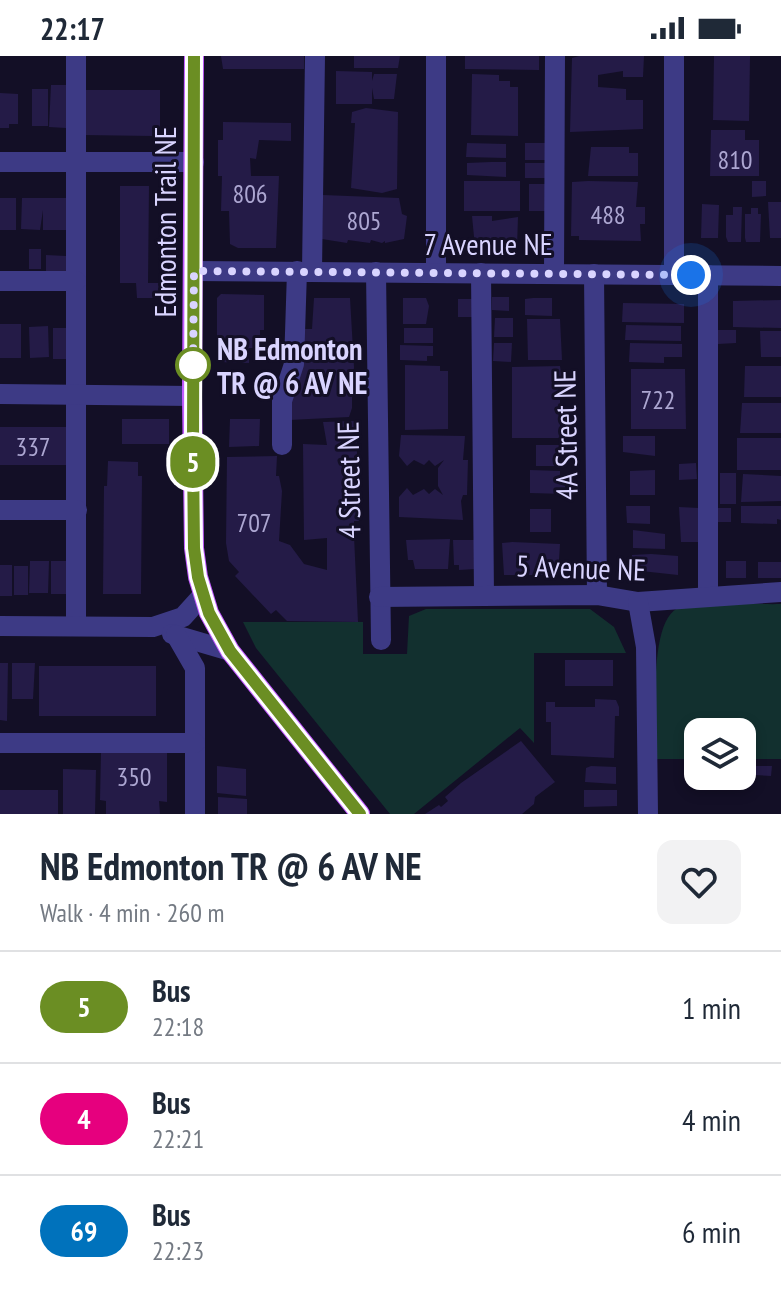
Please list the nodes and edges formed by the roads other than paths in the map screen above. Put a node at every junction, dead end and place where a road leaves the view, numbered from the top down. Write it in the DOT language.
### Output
graph roads {
  1 [pos="76,56"];
  2 [pos="194,56"];
  3 [pos="315,56"];
  4 [pos="436,56"];
  5 [pos="555,56"];
  6 [pos="674,56"];
  7 [pos="0,162"];
  8 [pos="76,162"];
  9 [pos="194,162"];
  10 [pos="194,271"];
  11 [pos="304,271"];
  12 [pos="376,272"];
  13 [pos="436,273"];
  14 [pos="481,273"];
  15 [pos="554,273"];
  16 [pos="594,274"];
  17 [pos="674,274"];
  18 [pos="708,275"];
  19 [pos="781,276"];
  20 [pos="0,281"];
  21 [pos="76,281"];
  22 [pos="0,394"];
  23 [pos="74,394"];
  24 [pos="192,396"];
  25 [pos="282,445"];
  26 [pos="0,510"];
  27 [pos="77,510"];
  28 [pos="781,592"];
  29 [pos="484,595"];
  30 [pos="597,595"];
  31 [pos="708,595"];
  32 [pos="202,596"];
  33 [pos="379,597"];
  34 [pos="638,602"];
  35 [pos="0,626"];
  36 [pos="76,626"];
  37 [pos="153,627"];
  38 [pos="176,635"];
  39 [pos="381,640"];
  40 [pos="230,651"];
  41 [pos="195,668"];
  42 [pos="0,743"];
  43 [pos="195,743"];
  44 [pos="195,814"];
  45 [pos="360,814"];
  46 [pos="648,814"];
  1 -- 8 [label="street"];
  2 -- 9 [label="main road, Edmonton Trail NE"];
  3 -- 11 [label="street"];
  4 -- 13 [label="street"];
  5 -- 15 [label="street"];
  6 -- 17 [label="street"];
  7 -- 8 [label="street"];
  8 -- 9 [label="street"];
  8 -- 21 [label="street"];
  9 -- 10 [label="main road, Edmonton Trail NE"];
  10 -- 11 [label="street, 7 Avenue NE"];
  10 -- 24 [label="main road, Edmonton Trail NE"];
  11 -- 12 [label="street, 7 Avenue NE"];
  11 -- 25 [label="street"];
  12 -- 13 [label="street, 7 Avenue NE"];
  12 -- 33 [label="street, 4 Street NE"];
  13 -- 14 [label="street, 7 Avenue NE"];
  14 -- 15 [label="street, 7 Avenue NE"];
  14 -- 29 [label="street"];
  15 -- 16 [label="street, 7 Avenue NE"];
  16 -- 17 [label="street, 7 Avenue NE"];
  16 -- 30 [label="street, 4A Street NE"];
  17 -- 18 [label="street, 7 Avenue NE"];
  18 -- 19 [label="street, 7 Avenue NE"];
  18 -- 31 [label="street"];
  20 -- 21 [label="street"];
  21 -- 23 [label="street"];
  22 -- 23 [label="street"];
  23 -- 24 [label="street"];
  23 -- 27 [label="street"];
  24 -- 32 [label="main road, Edmonton Trail NE"];
  26 -- 27 [label="street"];
  27 -- 36 [label="street"];
  28 -- 31 [label="street, 5 Avenue NE"];
  29 -- 30 [label="street, 5 Avenue NE"];
  29 -- 33 [label="street, 5 Avenue NE"];
  30 -- 34 [label="street, 5 Avenue NE"];
  31 -- 34 [label="street, 5 Avenue NE"];
  32 -- 37 [label="street"];
  32 -- 40 [label="main road, Edmonton Trail NE"];
  33 -- 39 [label="street, 4 Street NE"];
  34 -- 46 [label="street"];
  35 -- 36 [label="street"];
  36 -- 37 [label="street"];
  37 -- 38 [label="street"];
  38 -- 40 [label="street"];
  38 -- 41 [label="street"];
  40 -- 41 [label="street"];
  40 -- 45 [label="main road, Edmonton Trail NE"];
  41 -- 43 [label="street"];
  42 -- 43 [label="street"];
  43 -- 44 [label="street"];
}
